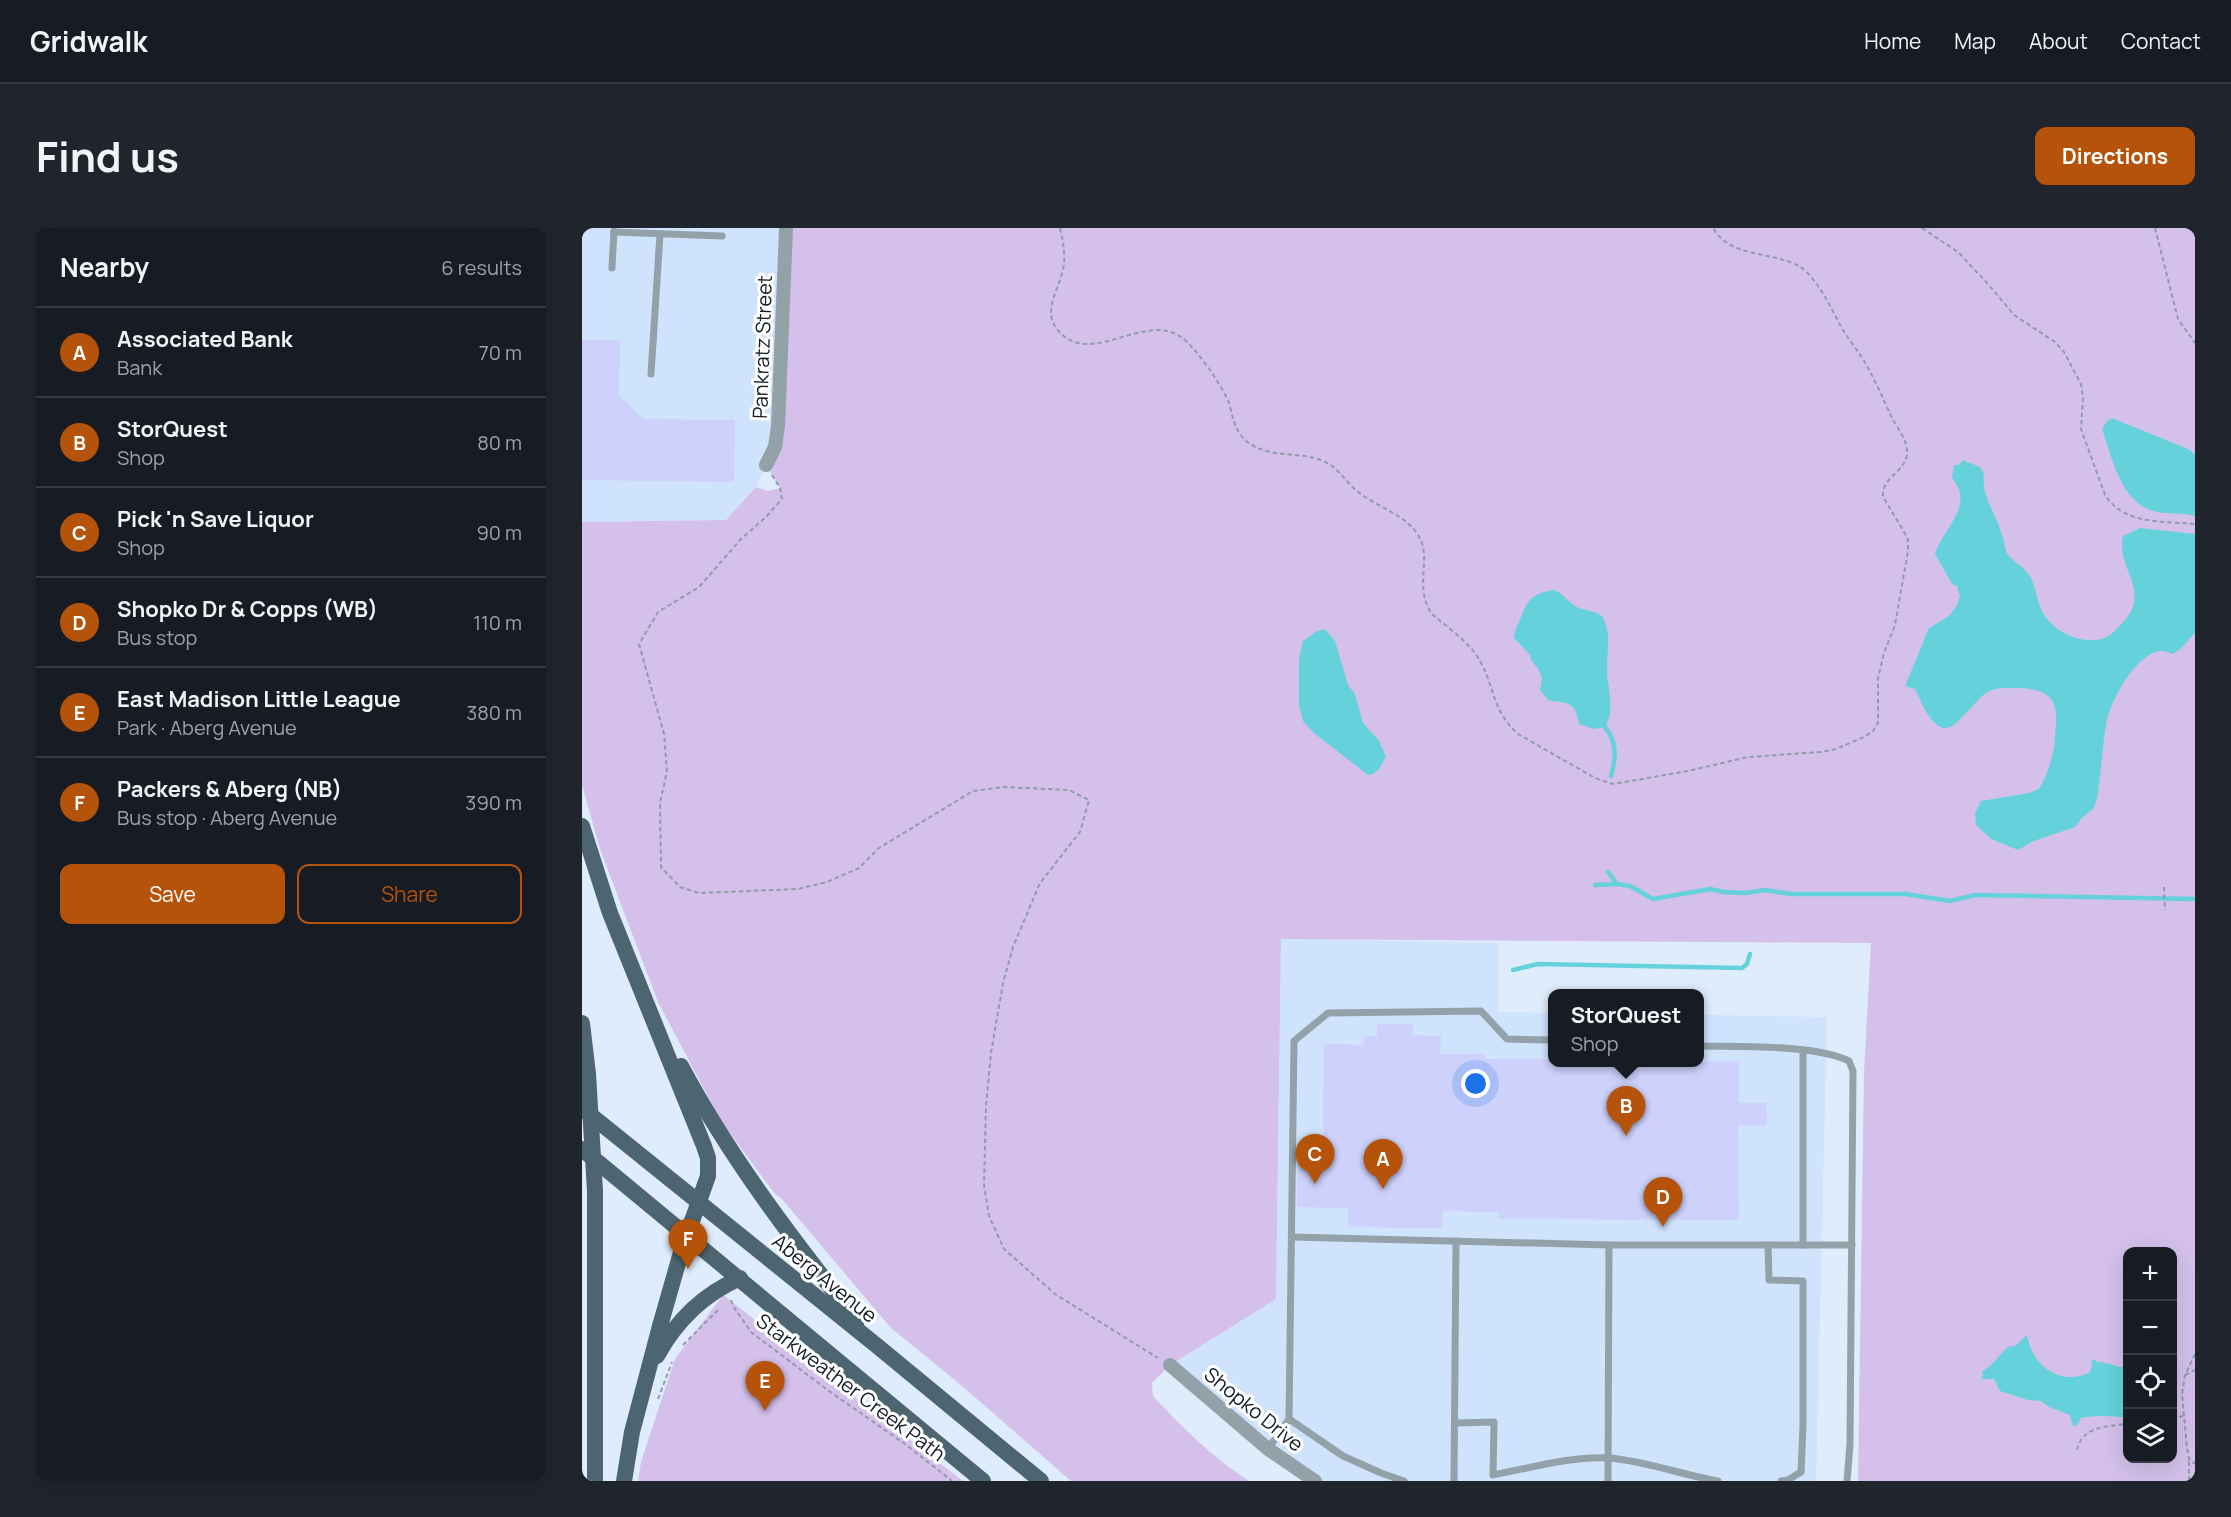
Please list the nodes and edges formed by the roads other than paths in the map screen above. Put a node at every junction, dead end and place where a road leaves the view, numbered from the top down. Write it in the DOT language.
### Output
graph roads {
  1 [pos="786,228"];
  2 [pos="614,230"];
  3 [pos="660,234"];
  4 [pos="722,236"];
  5 [pos="612,268"];
  6 [pos="651,375"];
  7 [pos="766,465"];
  8 [pos="582,826"];
  9 [pos="647,1002"];
  10 [pos="582,1023"];
  11 [pos="1548,1040"];
  12 [pos="1704,1046"];
  13 [pos="1803,1050"];
  14 [pos="582,1109"];
  15 [pos="582,1119"];
  16 [pos="582,1149"];
  17 [pos="643,1159"];
  18 [pos="698,1202"];
  19 [pos="687,1234"];
  20 [pos="1292,1238"];
  21 [pos="1456,1241"];
  22 [pos="1609,1245"];
  23 [pos="1768,1245"];
  24 [pos="1803,1245"];
  25 [pos="1852,1245"];
  26 [pos="740,1278"];
  27 [pos="876,1345"];
  28 [pos="1170,1365"];
  29 [pos="648,1376"];
  30 [pos="1289,1419"];
  31 [pos="1455,1423"];
  32 [pos="1268,1449"];
  33 [pos="1608,1458"];
  34 [pos="595,1481"];
  35 [pos="624,1481"];
  36 [pos="983,1481"];
  37 [pos="1041,1481"];
  38 [pos="1316,1481"];
  39 [pos="1404,1481"];
  40 [pos="1454,1481"];
  41 [pos="1608,1481"];
  42 [pos="1718,1481"];
  43 [pos="1781,1481"];
  44 [pos="1847,1481"];
  1 -- 7 [label="street, Pankratz Street"];
  2 -- 3 [label="lane"];
  2 -- 5 [label="lane"];
  3 -- 4 [label="lane"];
  3 -- 6 [label="lane"];
  8 -- 9 [label="main road"];
  9 -- 18 [label="main road"];
  9 -- 27 [label="main road"];
  10 -- 34 [label="main road, bridge"];
  11 -- 20 [label="lane"];
  12 -- 13 [label="lane"];
  13 -- 24 [label="lane"];
  13 -- 25 [label="lane"];
  14 -- 17 [label="main road, Aberg Avenue"];
  15 -- 17 [label="main road"];
  16 -- 19 [label="main road"];
  17 -- 18 [label="main road, Aberg Avenue"];
  18 -- 19 [label="main road"];
  18 -- 27 [label="main road, Aberg Avenue"];
  19 -- 26 [label="main road"];
  19 -- 29 [label="main road"];
  20 -- 21 [label="lane"];
  20 -- 30 [label="lane"];
  21 -- 22 [label="lane"];
  21 -- 31 [label="lane"];
  22 -- 23 [label="lane"];
  22 -- 33 [label="lane"];
  23 -- 24 [label="lane"];
  23 -- 43 [label="lane"];
  24 -- 25 [label="lane"];
  25 -- 44 [label="lane"];
  26 -- 29 [label="main road"];
  26 -- 36 [label="main road"];
  27 -- 37 [label="main road, Aberg Avenue"];
  28 -- 32 [label="street, Shopko Drive"];
  29 -- 35 [label="main road"];
  30 -- 32 [label="lane"];
  30 -- 39 [label="lane"];
  31 -- 33 [label="lane"];
  31 -- 40 [label="lane"];
  32 -- 38 [label="street, Shopko Drive"];
  33 -- 41 [label="lane"];
  33 -- 42 [label="lane"];
}
